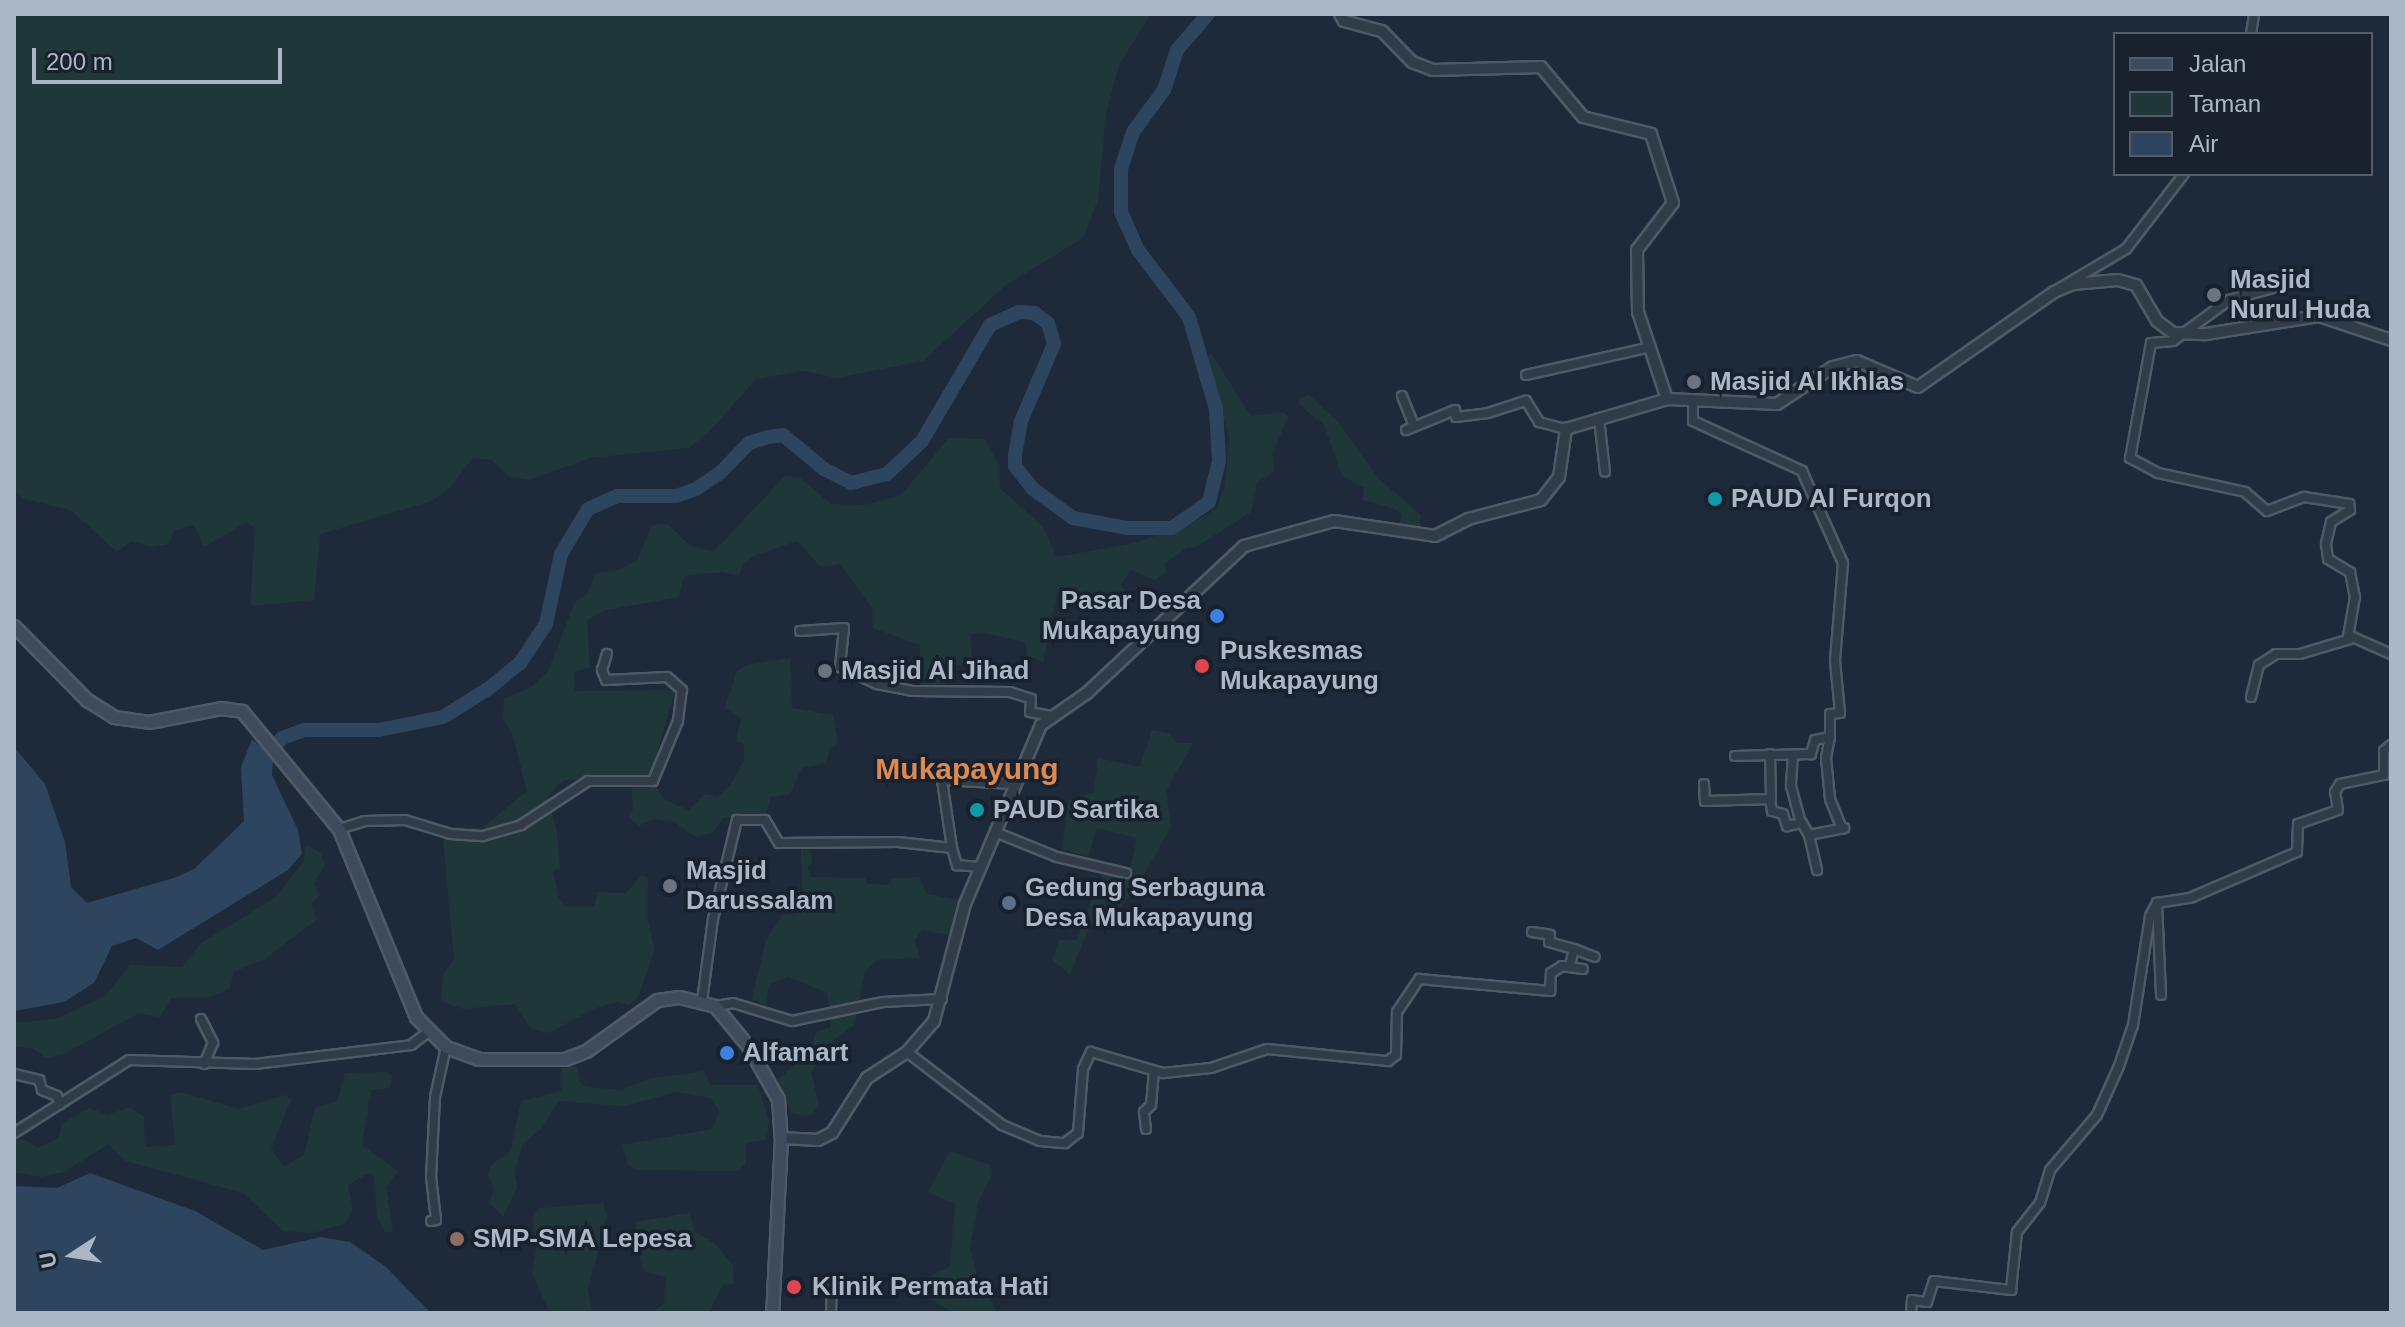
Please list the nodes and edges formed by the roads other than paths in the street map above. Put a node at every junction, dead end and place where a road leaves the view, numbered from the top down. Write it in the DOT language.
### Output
graph roads {
  1 [pos="1340,14"];
  2 [pos="2182,176"];
  3 [pos="2277,287"];
  4 [pos="2059,288"];
  5 [pos="2182,334"];
  6 [pos="2391,340"];
  7 [pos="1647,348"];
  8 [pos="1526,375"];
  9 [pos="1402,396"];
  10 [pos="1667,399"];
  11 [pos="1693,399"];
  12 [pos="1599,418"];
  13 [pos="1566,429"];
  14 [pos="1605,472"];
  15 [pos="14,626"];
  16 [pos="800,631"];
  17 [pos="2350,639"];
  18 [pos="607,654"];
  19 [pos="2391,654"];
  20 [pos="2251,697"];
  21 [pos="1051,716"];
  22 [pos="1830,737"];
  23 [pos="2391,745"];
  24 [pos="1770,754"];
  25 [pos="1793,755"];
  26 [pos="1735,756"];
  27 [pos="1013,784"];
  28 [pos="1704,784"];
  29 [pos="1770,799"];
  30 [pos="1801,823"];
  31 [pos="339,829"];
  32 [pos="995,832"];
  33 [pos="1809,835"];
  34 [pos="952,848"];
  35 [pos="980,867"];
  36 [pos="1817,870"];
  37 [pos="1126,873"];
  38 [pos="2157,903"];
  39 [pos="1532,932"];
  40 [pos="1574,949"];
  41 [pos="1595,957"];
  42 [pos="1570,965"];
  43 [pos="1583,969"];
  44 [pos="2161,995"];
  45 [pos="942,999"];
  46 [pos="702,1001"];
  47 [pos="715,1006"];
  48 [pos="201,1019"];
  49 [pos="427,1033"];
  50 [pos="446,1047"];
  51 [pos="907,1052"];
  52 [pos="204,1064"];
  53 [pos="1154,1072"];
  54 [pos="14,1074"];
  55 [pos="60,1105"];
  56 [pos="1146,1129"];
  57 [pos="14,1133"];
  58 [pos="781,1138"];
  59 [pos="431,1221"];
  60 [pos="832,1282"];
  61 [pos="772,1313"];
  62 [pos="831,1313"];
  63 [pos="1911,1313"];
  1 -- 7 [label="street"];
  2 -- 4 [label="street"];
  3 -- 5 [label="street"];
  4 -- 5 [label="street"];
  4 -- 11 [label="street"];
  5 -- 6 [label="street"];
  5 -- 17 [label="street"];
  7 -- 8 [label="street"];
  7 -- 10 [label="street"];
  9 -- 13 [label="street"];
  10 -- 11 [label="street"];
  10 -- 12 [label="street"];
  11 -- 22 [label="street"];
  12 -- 13 [label="street"];
  12 -- 14 [label="street"];
  13 -- 21 [label="street"];
  15 -- 31 [label="main road"];
  16 -- 21 [label="street"];
  17 -- 19 [label="street"];
  17 -- 20 [label="street"];
  18 -- 31 [label="street"];
  21 -- 27 [label="street"];
  22 -- 25 [label="street"];
  22 -- 33 [label="street"];
  23 -- 38 [label="street"];
  24 -- 25 [label="street"];
  24 -- 26 [label="street"];
  24 -- 29 [label="street"];
  25 -- 30 [label="street"];
  27 -- 32 [label="street"];
  27 -- 34 [label="street"];
  28 -- 29 [label="street"];
  29 -- 30 [label="street"];
  30 -- 33 [label="street"];
  31 -- 49 [label="main road"];
  32 -- 35 [label="street"];
  32 -- 37 [label="street"];
  33 -- 36 [label="street"];
  34 -- 35 [label="street"];
  34 -- 46 [label="street"];
  35 -- 45 [label="street"];
  38 -- 44 [label="street"];
  38 -- 63 [label="street"];
  39 -- 40 [label="street"];
  40 -- 41 [label="street"];
  40 -- 42 [label="street"];
  42 -- 43 [label="street"];
  42 -- 53 [label="street"];
  45 -- 47 [label="street"];
  45 -- 51 [label="street"];
  46 -- 47 [label="main road"];
  46 -- 50 [label="main road"];
  47 -- 58 [label="main road"];
  48 -- 52 [label="street"];
  49 -- 50 [label="main road"];
  49 -- 52 [label="street"];
  50 -- 59 [label="street"];
  51 -- 53 [label="street"];
  51 -- 58 [label="street"];
  52 -- 55 [label="street"];
  53 -- 56 [label="street"];
  54 -- 55 [label="street"];
  55 -- 57 [label="street"];
  58 -- 61 [label="main road"];
  60 -- 62 [label="street"];
}
